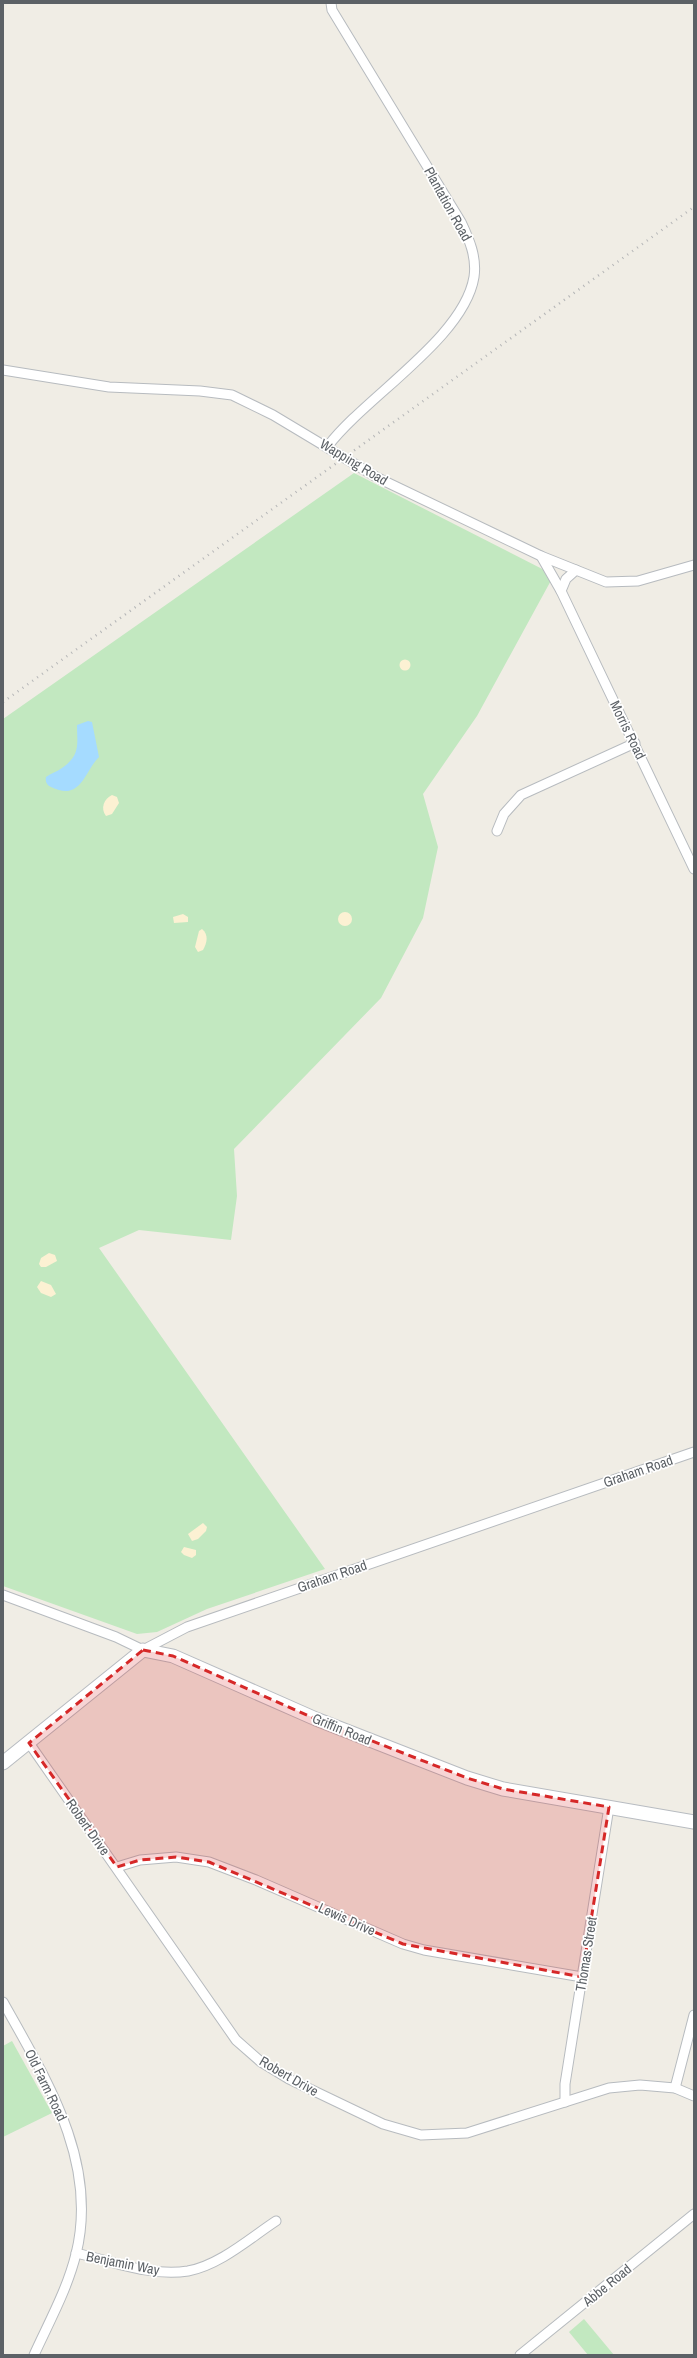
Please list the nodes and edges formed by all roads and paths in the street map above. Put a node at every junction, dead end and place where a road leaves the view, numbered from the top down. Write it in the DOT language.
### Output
graph roads {
  1 [pos="331,3"];
  2 [pos="3,370"];
  3 [pos="328,446"];
  4 [pos="541,556"];
  5 [pos="694,565"];
  6 [pos="576,570"];
  7 [pos="561,592"];
  8 [pos="635,743"];
  9 [pos="497,831"];
  10 [pos="694,869"];
  11 [pos="694,1452"];
  12 [pos="3,1595"];
  13 [pos="143,1650"];
  14 [pos="28,1743"];
  15 [pos="3,1763"];
  16 [pos="609,1807"];
  17 [pos="694,1822"];
  18 [pos="117,1867"];
  19 [pos="582,1977"];
  20 [pos="3,2002"];
  21 [pos="694,2015"];
  22 [pos="675,2088"];
  23 [pos="694,2096"];
  24 [pos="565,2102"];
  25 [pos="694,2214"];
  26 [pos="276,2221"];
  27 [pos="76,2253"];
  28 [pos="34,2355"];
  29 [pos="520,2355"];
  1 -- 3 [label="street, Plantation Road"];
  2 -- 3 [label="street, Wapping Road"];
  3 -- 4 [label="street, Wapping Road"];
  4 -- 6 [label="street, Wapping Road"];
  4 -- 7 [label="street, Morris Road"];
  5 -- 6 [label="street, Wapping Road"];
  6 -- 7 [label="street"];
  7 -- 8 [label="street, Morris Road"];
  8 -- 9 [label="street"];
  8 -- 10 [label="street, Morris Road"];
  11 -- 13 [label="street, Graham Road"];
  12 -- 13 [label="street, Griffin Road"];
  13 -- 14 [label="street, Graham Road"];
  13 -- 16 [label="street, Griffin Road"];
  14 -- 15 [label="street, Graham Road"];
  14 -- 18 [label="street, Robert Drive"];
  16 -- 17 [label="street, Griffin Road"];
  16 -- 19 [label="street, Thomas Street"];
  18 -- 19 [label="street, Lewis Drive"];
  18 -- 24 [label="street, Robert Drive"];
  19 -- 24 [label="street, Thomas Street"];
  20 -- 27 [label="street, Old Farm Road"];
  21 -- 22 [label="street"];
  22 -- 23 [label="street, Robert Drive"];
  22 -- 24 [label="street, Robert Drive"];
  25 -- 29 [label="street, Abbe Road"];
  26 -- 27 [label="street, Benjamin Way"];
  27 -- 28 [label="street, Old Farm Road"];
}
